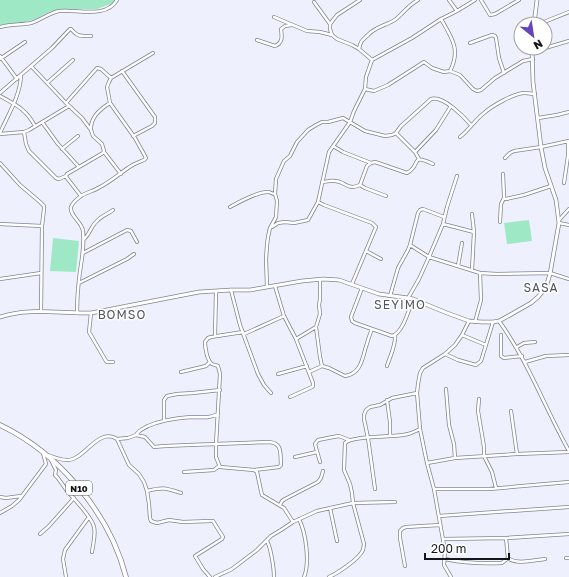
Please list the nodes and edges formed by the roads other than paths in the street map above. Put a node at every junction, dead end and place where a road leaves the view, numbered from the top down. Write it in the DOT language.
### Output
graph roads {
  1 [pos="117,0"];
  2 [pos="360,0"];
  3 [pos="418,0"];
  4 [pos="449,0"];
  5 [pos="475,0"];
  6 [pos="481,0"];
  7 [pos="519,0"];
  8 [pos="537,0"];
  9 [pos="314,2"];
  10 [pos="457,11"];
  11 [pos="569,12"];
  12 [pos="535,16"];
  13 [pos="274,17"];
  14 [pos="553,18"];
  15 [pos="442,19"];
  16 [pos="330,24"];
  17 [pos="293,25"];
  18 [pos="0,27"];
  19 [pos="332,35"];
  20 [pos="90,36"];
  21 [pos="257,40"];
  22 [pos="569,41"];
  23 [pos="25,42"];
  24 [pos="470,43"];
  25 [pos="553,46"];
  26 [pos="359,49"];
  27 [pos="153,53"];
  28 [pos="533,56"];
  29 [pos="0,57"];
  30 [pos="533,59"];
  31 [pos="73,60"];
  32 [pos="372,60"];
  33 [pos="31,66"];
  34 [pos="122,71"];
  35 [pos="450,71"];
  36 [pos="504,72"];
  37 [pos="21,75"];
  38 [pos="111,78"];
  39 [pos="17,79"];
  40 [pos="47,83"];
  41 [pos="365,89"];
  42 [pos="0,94"];
  43 [pos="535,94"];
  44 [pos="110,103"];
  45 [pos="14,104"];
  46 [pos="67,105"];
  47 [pos="451,106"];
  48 [pos="569,112"];
  49 [pos="538,118"];
  50 [pos="42,122"];
  51 [pos="350,122"];
  52 [pos="472,125"];
  53 [pos="35,126"];
  54 [pos="91,130"];
  55 [pos="24,132"];
  56 [pos="396,133"];
  57 [pos="0,134"];
  58 [pos="78,136"];
  59 [pos="133,136"];
  60 [pos="460,137"];
  61 [pos="569,141"];
  62 [pos="333,146"];
  63 [pos="541,147"];
  64 [pos="62,149"];
  65 [pos="104,152"];
  66 [pos="415,152"];
  67 [pos="505,158"];
  68 [pos="419,159"];
  69 [pos="0,163"];
  70 [pos="371,163"];
  71 [pos="433,164"];
  72 [pos="79,167"];
  73 [pos="121,174"];
  74 [pos="503,174"];
  75 [pos="66,176"];
  76 [pos="457,176"];
  77 [pos="322,182"];
  78 [pos="564,183"];
  79 [pos="360,185"];
  80 [pos="551,186"];
  81 [pos="275,194"];
  82 [pos="81,196"];
  83 [pos="386,196"];
  84 [pos="504,198"];
  85 [pos="318,202"];
  86 [pos="230,207"];
  87 [pos="569,209"];
  88 [pos="113,210"];
  89 [pos="472,214"];
  90 [pos="444,217"];
  91 [pos="559,221"];
  92 [pos="500,222"];
  93 [pos="0,224"];
  94 [pos="443,224"];
  95 [pos="569,225"];
  96 [pos="42,226"];
  97 [pos="270,228"];
  98 [pos="474,232"];
  99 [pos="83,239"];
  100 [pos="137,242"];
  101 [pos="462,243"];
  102 [pos="410,245"];
  103 [pos="366,251"];
  104 [pos="83,253"];
  105 [pos="134,254"];
  106 [pos="430,257"];
  107 [pos="381,259"];
  108 [pos="458,266"];
  109 [pos="472,270"];
  110 [pos="41,273"];
  111 [pos="480,273"];
  112 [pos="550,273"];
  113 [pos="0,279"];
  114 [pos="320,279"];
  115 [pos="569,279"];
  116 [pos="79,283"];
  117 [pos="352,284"];
  118 [pos="275,286"];
  119 [pos="267,287"];
  120 [pos="362,288"];
  121 [pos="231,290"];
  122 [pos="216,292"];
  123 [pos="390,296"];
  124 [pos="408,298"];
  125 [pos="413,299"];
  126 [pos="41,312"];
  127 [pos="92,313"];
  128 [pos="76,314"];
  129 [pos="284,316"];
  130 [pos="0,317"];
  131 [pos="499,320"];
  132 [pos="469,321"];
  133 [pos="474,322"];
  134 [pos="493,322"];
  135 [pos="316,327"];
  136 [pos="372,329"];
  137 [pos="243,333"];
  138 [pos="395,335"];
  139 [pos="462,335"];
  140 [pos="501,335"];
  141 [pos="215,336"];
  142 [pos="296,339"];
  143 [pos="535,342"];
  144 [pos="486,345"];
  145 [pos="517,347"];
  146 [pos="445,354"];
  147 [pos="569,355"];
  148 [pos="522,356"];
  149 [pos="113,362"];
  150 [pos="210,362"];
  151 [pos="525,362"];
  152 [pos="307,366"];
  153 [pos="322,366"];
  154 [pos="387,366"];
  155 [pos="181,372"];
  156 [pos="309,372"];
  157 [pos="278,374"];
  158 [pos="446,389"];
  159 [pos="220,390"];
  160 [pos="271,393"];
  161 [pos="417,393"];
  162 [pos="290,397"];
  163 [pos="479,399"];
  164 [pos="387,400"];
  165 [pos="511,411"];
  166 [pos="218,414"];
  167 [pos="164,420"];
  168 [pos="0,425"];
  169 [pos="420,429"];
  170 [pos="136,435"];
  171 [pos="390,436"];
  172 [pos="368,438"];
  173 [pos="117,439"];
  174 [pos="350,440"];
  175 [pos="216,444"];
  176 [pos="569,451"];
  177 [pos="42,452"];
  178 [pos="317,452"];
  179 [pos="517,454"];
  180 [pos="484,456"];
  181 [pos="295,457"];
  182 [pos="455,458"];
  183 [pos="51,459"];
  184 [pos="320,462"];
  185 [pos="427,463"];
  186 [pos="219,466"];
  187 [pos="254,470"];
  188 [pos="184,472"];
  189 [pos="323,472"];
  190 [pos="569,482"];
  191 [pos="496,488"];
  192 [pos="375,489"];
  193 [pos="434,489"];
  194 [pos="147,490"];
  195 [pos="181,493"];
  196 [pos="22,496"];
  197 [pos="0,497"];
  198 [pos="74,498"];
  199 [pos="395,502"];
  200 [pos="353,503"];
  201 [pos="280,505"];
  202 [pos="330,508"];
  203 [pos="569,508"];
  204 [pos="0,513"];
  205 [pos="439,516"];
  206 [pos="89,517"];
  207 [pos="299,519"];
  208 [pos="292,522"];
  209 [pos="440,525"];
  210 [pos="40,534"];
  211 [pos="569,534"];
  212 [pos="506,538"];
  213 [pos="443,539"];
  214 [pos="267,541"];
  215 [pos="337,541"];
  216 [pos="92,552"];
  217 [pos="508,558"];
  218 [pos="445,559"];
  219 [pos="545,559"];
  220 [pos="405,566"];
  221 [pos="66,577"];
  222 [pos="126,577"];
  223 [pos="210,577"];
  224 [pos="215,577"];
  225 [pos="274,577"];
  226 [pos="304,577"];
  227 [pos="329,577"];
  228 [pos="451,577"];
  1 -- 18 [label="street"];
  2 -- 16 [label="street"];
  3 -- 26 [label="street"];
  4 -- 10 [label="street"];
  5 -- 10 [label="street"];
  6 -- 7 [label="street"];
  8 -- 12 [label="street"];
  9 -- 16 [label="street"];
  10 -- 15 [label="street"];
  11 -- 14 [label="street"];
  13 -- 17 [label="street"];
  15 -- 32 [label="street"];
  15 -- 35 [label="street"];
  16 -- 19 [label="street"];
  17 -- 19 [label="street"];
  17 -- 21 [label="street"];
  19 -- 26 [label="street"];
  20 -- 33 [label="street"];
  22 -- 25 [label="street"];
  23 -- 29 [label="street"];
  24 -- 36 [label="street"];
  26 -- 32 [label="street"];
  27 -- 34 [label="street"];
  28 -- 30 [label="street"];
  29 -- 39 [label="street"];
  30 -- 36 [label="street"];
  30 -- 43 [label="street"];
  31 -- 40 [label="street"];
  32 -- 41 [label="street"];
  33 -- 37 [label="street"];
  33 -- 40 [label="street"];
  34 -- 38 [label="street"];
  34 -- 59 [label="street"];
  35 -- 36 [label="street"];
  35 -- 41 [label="street"];
  37 -- 39 [label="street"];
  37 -- 45 [label="street"];
  38 -- 44 [label="street"];
  38 -- 46 [label="street"];
  39 -- 42 [label="street"];
  40 -- 46 [label="street"];
  41 -- 51 [label="street"];
  42 -- 45 [label="street"];
  43 -- 49 [label="street"];
  43 -- 52 [label="street"];
  44 -- 54 [label="street"];
  44 -- 59 [label="street"];
  45 -- 53 [label="street"];
  45 -- 57 [label="street"];
  46 -- 50 [label="street"];
  46 -- 54 [label="street"];
  47 -- 52 [label="street"];
  47 -- 56 [label="street"];
  47 -- 66 [label="street"];
  48 -- 49 [label="street"];
  49 -- 63 [label="street"];
  50 -- 53 [label="street"];
  50 -- 64 [label="street"];
  51 -- 56 [label="street"];
  51 -- 62 [label="street"];
  51 -- 81 [label="street"];
  52 -- 60 [label="street"];
  53 -- 55 [label="street"];
  54 -- 65 [label="street"];
  55 -- 57 [label="street"];
  55 -- 75 [label="street"];
  56 -- 66 [label="street"];
  58 -- 64 [label="street"];
  59 -- 73 [label="street"];
  61 -- 63 [label="street"];
  61 -- 78 [label="street"];
  62 -- 70 [label="street"];
  62 -- 77 [label="street"];
  63 -- 67 [label="street"];
  63 -- 80 [label="street"];
  64 -- 72 [label="street"];
  65 -- 72 [label="street"];
  65 -- 73 [label="street"];
  66 -- 68 [label="street"];
  68 -- 70 [label="street"];
  68 -- 71 [label="street"];
  69 -- 96 [label="street"];
  70 -- 79 [label="street"];
  72 -- 75 [label="street"];
  73 -- 82 [label="street"];
  74 -- 84 [label="street"];
  75 -- 82 [label="street"];
  76 -- 90 [label="street"];
  77 -- 79 [label="street"];
  77 -- 85 [label="street"];
  79 -- 83 [label="street"];
  80 -- 84 [label="street"];
  80 -- 91 [label="street"];
  81 -- 86 [label="street"];
  81 -- 97 [label="street"];
  82 -- 99 [label="street"];
  84 -- 92 [label="street"];
  85 -- 97 [label="street"];
  85 -- 103 [label="street"];
  87 -- 91 [label="street"];
  88 -- 99 [label="street"];
  89 -- 98 [label="street"];
  90 -- 94 [label="street"];
  90 -- 102 [label="street"];
  91 -- 95 [label="street"];
  91 -- 112 [label="street"];
  93 -- 96 [label="street"];
  94 -- 98 [label="street"];
  94 -- 106 [label="street"];
  96 -- 110 [label="street"];
  97 -- 119 [label="street"];
  98 -- 109 [label="street"];
  99 -- 104 [label="street"];
  100 -- 104 [label="street"];
  101 -- 108 [label="street"];
  102 -- 106 [label="street"];
  102 -- 123 [label="street"];
  103 -- 107 [label="street"];
  103 -- 117 [label="street"];
  104 -- 116 [label="street"];
  105 -- 116 [label="street"];
  106 -- 108 [label="street"];
  106 -- 124 [label="street"];
  108 -- 109 [label="street"];
  109 -- 111 [label="street"];
  110 -- 113 [label="street"];
  110 -- 126 [label="street"];
  111 -- 112 [label="street"];
  111 -- 133 [label="street"];
  112 -- 115 [label="street"];
  112 -- 131 [label="street"];
  114 -- 117 [label="street"];
  114 -- 118 [label="street"];
  114 -- 135 [label="street"];
  116 -- 128 [label="street"];
  117 -- 120 [label="street"];
  118 -- 119 [label="street"];
  118 -- 129 [label="street"];
  119 -- 121 [label="street"];
  120 -- 123 [label="street"];
  120 -- 136 [label="street"];
  121 -- 122 [label="street"];
  121 -- 137 [label="street"];
  122 -- 127 [label="street"];
  122 -- 141 [label="street"];
  123 -- 124 [label="street"];
  124 -- 125 [label="street"];
  125 -- 132 [label="street"];
  125 -- 138 [label="street"];
  126 -- 128 [label="street"];
  126 -- 130 [label="street"];
  127 -- 128 [label="street"];
  127 -- 149 [label="street"];
  129 -- 137 [label="street"];
  129 -- 142 [label="street"];
  131 -- 134 [label="street"];
  131 -- 145 [label="street"];
  132 -- 133 [label="street"];
  132 -- 139 [label="street"];
  133 -- 134 [label="street"];
  134 -- 144 [label="street"];
  135 -- 142 [label="street"];
  135 -- 153 [label="street"];
  136 -- 138 [label="street"];
  136 -- 153 [label="street"];
  137 -- 141 [label="street"];
  137 -- 160 [label="street"];
  138 -- 154 [label="street"];
  139 -- 144 [label="street"];
  139 -- 146 [label="street"];
  140 -- 148 [label="street"];
  141 -- 150 [label="street"];
  142 -- 152 [label="street"];
  143 -- 145 [label="street"];
  144 -- 146 [label="street"];
  145 -- 148 [label="street"];
  146 -- 161 [label="street"];
  147 -- 151 [label="street"];
  148 -- 151 [label="street"];
  150 -- 155 [label="street"];
  150 -- 159 [label="street"];
  151 -- 176 [label="street"];
  152 -- 156 [label="street"];
  152 -- 157 [label="street"];
  153 -- 156 [label="street"];
  156 -- 162 [label="street"];
  158 -- 182 [label="street"];
  159 -- 166 [label="street"];
  159 -- 167 [label="street"];
  161 -- 164 [label="street"];
  161 -- 169 [label="street"];
  163 -- 180 [label="street"];
  164 -- 171 [label="street"];
  164 -- 172 [label="street"];
  165 -- 179 [label="street"];
  166 -- 167 [label="street"];
  166 -- 175 [label="street"];
  167 -- 170 [label="street"];
  168 -- 177 [label="highway, N10"];
  169 -- 171 [label="street"];
  169 -- 185 [label="street"];
  170 -- 173 [label="street"];
  170 -- 175 [label="street"];
  171 -- 172 [label="street"];
  172 -- 174 [label="street"];
  172 -- 192 [label="street"];
  173 -- 177 [label="street"];
  173 -- 194 [label="street"];
  174 -- 178 [label="street"];
  174 -- 200 [label="street"];
  175 -- 186 [label="street"];
  175 -- 187 [label="street"];
  176 -- 179 [label="street"];
  177 -- 183 [label="highway, N10"];
  177 -- 196 [label="street"];
  178 -- 181 [label="street"];
  178 -- 184 [label="street"];
  179 -- 180 [label="street"];
  180 -- 182 [label="street"];
  180 -- 191 [label="street"];
  182 -- 185 [label="street"];
  183 -- 198 [label="street"];
  183 -- 222 [label="highway, N10"];
  185 -- 193 [label="street"];
  186 -- 187 [label="street"];
  186 -- 188 [label="street"];
  187 -- 201 [label="street"];
  189 -- 201 [label="street"];
  190 -- 191 [label="street"];
  191 -- 193 [label="street"];
  193 -- 205 [label="street"];
  194 -- 195 [label="street"];
  194 -- 223 [label="street"];
  196 -- 197 [label="street"];
  196 -- 204 [label="street"];
  198 -- 206 [label="street"];
  198 -- 210 [label="street"];
  199 -- 200 [label="street"];
  200 -- 202 [label="street"];
  200 -- 227 [label="street"];
  201 -- 208 [label="street"];
  202 -- 207 [label="street"];
  202 -- 215 [label="street"];
  203 -- 205 [label="street"];
  205 -- 209 [label="street"];
  206 -- 216 [label="street"];
  206 -- 221 [label="street"];
  207 -- 208 [label="street"];
  207 -- 226 [label="street"];
  208 -- 214 [label="street"];
  209 -- 213 [label="street"];
  209 -- 220 [label="street"];
  211 -- 212 [label="street"];
  212 -- 213 [label="street"];
  212 -- 217 [label="street"];
  213 -- 218 [label="street"];
  214 -- 224 [label="street"];
  214 -- 225 [label="street"];
  217 -- 218 [label="street"];
  217 -- 219 [label="street"];
  218 -- 228 [label="street"];
}
